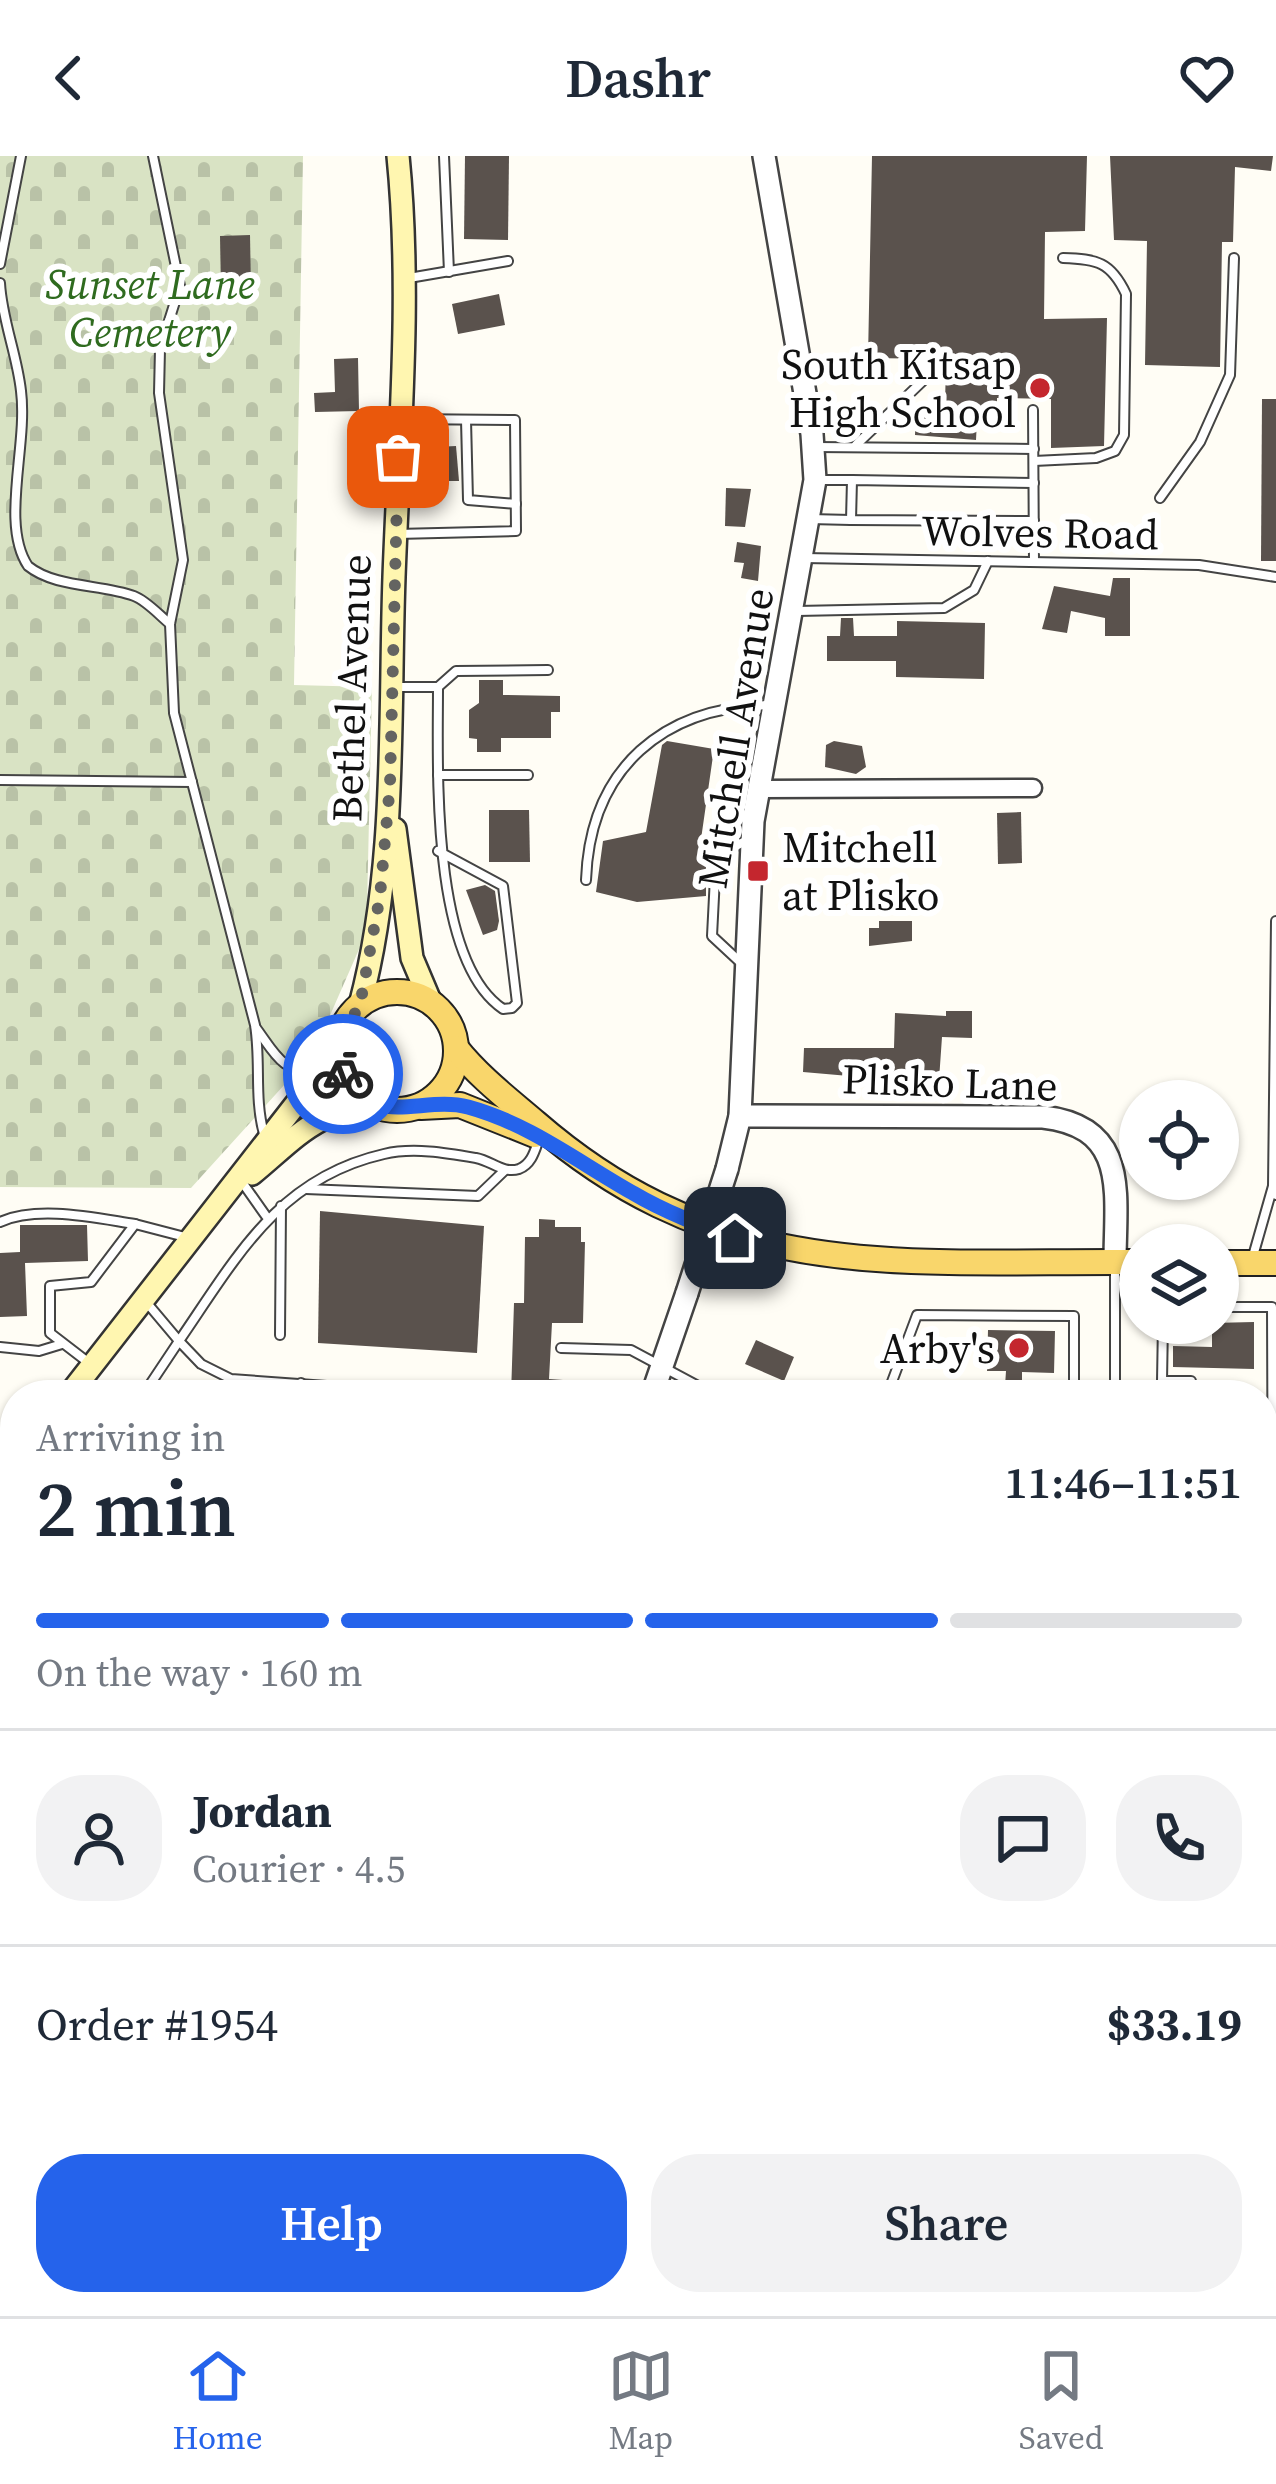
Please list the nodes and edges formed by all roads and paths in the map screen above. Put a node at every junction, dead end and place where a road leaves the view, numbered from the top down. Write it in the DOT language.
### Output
graph roads {
  1 [pos="22,156"];
  2 [pos="153,156"];
  3 [pos="398,156"];
  4 [pos="444,156"];
  5 [pos="764,156"];
  6 [pos="1063,258"];
  7 [pos="1234,258"];
  8 [pos="508,261"];
  9 [pos="0,264"];
  10 [pos="448,272"];
  11 [pos="401,280"];
  12 [pos="0,283"];
  13 [pos="930,374"];
  14 [pos="1034,410"];
  15 [pos="398,418"];
  16 [pos="466,420"];
  17 [pos="855,446"];
  18 [pos="813,447"];
  19 [pos="1034,449"];
  20 [pos="1034,461"];
  21 [pos="815,480"];
  22 [pos="852,480"];
  23 [pos="1034,483"];
  24 [pos="1160,498"];
  25 [pos="516,504"];
  26 [pos="810,519"];
  27 [pos="851,520"];
  28 [pos="1034,521"];
  29 [pos="396,534"];
  30 [pos="802,558"];
  31 [pos="988,561"];
  32 [pos="1034,562"];
  33 [pos="1276,577"];
  34 [pos="792,610"];
  35 [pos="170,624"];
  36 [pos="548,670"];
  37 [pos="392,687"];
  38 [pos="438,687"];
  39 [pos="774,704"];
  40 [pos="528,775"];
  41 [pos="438,776"];
  42 [pos="0,781"];
  43 [pos="192,782"];
  44 [pos="390,785"];
  45 [pos="758,788"];
  46 [pos="1034,788"];
  47 [pos="752,837"];
  48 [pos="438,850"];
  49 [pos="586,880"];
  50 [pos="1276,922"];
  51 [pos="746,967"];
  52 [pos="431,1003"];
  53 [pos="360,1005"];
  54 [pos="1275,1015"];
  55 [pos="255,1025"];
  56 [pos="456,1048"];
  57 [pos="331,1060"];
  58 [pos="384,1108"];
  59 [pos="411,1108"];
  60 [pos="740,1117"];
  61 [pos="1275,1133"];
  62 [pos="540,1138"];
  63 [pos="266,1141"];
  64 [pos="565,1148"];
  65 [pos="504,1171"];
  66 [pos="235,1188"];
  67 [pos="302,1189"];
  68 [pos="1275,1190"];
  69 [pos="281,1205"];
  70 [pos="266,1216"];
  71 [pos="0,1222"];
  72 [pos="1121,1224"];
  73 [pos="135,1225"];
  74 [pos="188,1238"];
  75 [pos="1119,1262"];
  76 [pos="1264,1263"];
  77 [pos="141,1296"];
  78 [pos="1239,1307"];
  79 [pos="280,1335"];
  80 [pos="178,1341"];
  81 [pos="64,1343"];
  82 [pos="1120,1344"];
  83 [pos="1163,1344"];
  84 [pos="0,1346"];
  85 [pos="561,1348"];
  86 [pos="662,1363"];
  87 [pos="90,1364"];
  88 [pos="79,1380"];
  89 [pos="153,1380"];
  90 [pos="275,1380"];
  91 [pos="657,1380"];
  92 [pos="690,1380"];
  93 [pos="893,1380"];
  94 [pos="1075,1380"];
  95 [pos="1116,1380"];
  96 [pos="1162,1380"];
  97 [pos="1271,1380"];
  1 -- 9 [label="lane"];
  2 -- 35 [label="lane"];
  3 -- 11 [label="main road, Bethel Avenue"];
  4 -- 10 [label="lane"];
  5 -- 18 [label="street, Mitchell Avenue"];
  6 -- 20 [label="lane"];
  7 -- 24 [label="lane"];
  8 -- 10 [label="lane"];
  10 -- 11 [label="lane"];
  11 -- 15 [label="main road, Bethel Avenue"];
  12 -- 35 [label="lane"];
  13 -- 17 [label="lane"];
  14 -- 19 [label="lane"];
  15 -- 16 [label="lane"];
  15 -- 29 [label="main road, Bethel Avenue"];
  16 -- 25 [label="lane"];
  16 -- 25 [label="lane"];
  17 -- 18 [label="lane"];
  17 -- 19 [label="lane"];
  18 -- 21 [label="street, Mitchell Avenue"];
  19 -- 20 [label="lane"];
  20 -- 23 [label="lane"];
  21 -- 22 [label="lane"];
  21 -- 26 [label="street, Mitchell Avenue"];
  22 -- 23 [label="lane"];
  22 -- 27 [label="lane"];
  23 -- 28 [label="lane"];
  25 -- 29 [label="lane"];
  26 -- 27 [label="lane"];
  26 -- 30 [label="street, Mitchell Avenue"];
  27 -- 28 [label="lane"];
  28 -- 32 [label="lane"];
  29 -- 37 [label="main road, Bethel Avenue"];
  30 -- 31 [label="lane, Wolves Road"];
  30 -- 34 [label="street, Mitchell Avenue"];
  31 -- 32 [label="lane, Wolves Road"];
  31 -- 34 [label="lane"];
  32 -- 33 [label="lane, Wolves Road"];
  34 -- 39 [label="street, Mitchell Avenue"];
  35 -- 43 [label="lane"];
  36 -- 38 [label="lane"];
  37 -- 38 [label="lane"];
  37 -- 44 [label="main road, Bethel Avenue"];
  38 -- 41 [label="lane"];
  39 -- 45 [label="street, Mitchell Avenue"];
  39 -- 49 [label="lane"];
  40 -- 41 [label="lane"];
  41 -- 48 [label="lane"];
  42 -- 43 [label="lane"];
  43 -- 55 [label="lane"];
  44 -- 52 [label="main road"];
  44 -- 53 [label="main road, Bethel Avenue"];
  45 -- 46 [label="street"];
  45 -- 47 [label="street, Mitchell Avenue"];
  47 -- 51 [label="street, Mitchell Avenue"];
  47 -- 51 [label="lane"];
  48 -- 48 [label="lane"];
  50 -- 54 [label="lane"];
  51 -- 60 [label="street, Mitchell Avenue"];
  52 -- 53 [label="main road"];
  52 -- 56 [label="main road"];
  53 -- 57 [label="main road"];
  54 -- 61 [label="lane"];
  55 -- 57 [label="lane"];
  55 -- 63 [label="lane"];
  56 -- 59 [label="main road"];
  56 -- 64 [label="main road"];
  57 -- 58 [label="main road"];
  57 -- 63 [label="main road"];
  58 -- 59 [label="main road"];
  58 -- 66 [label="main road"];
  59 -- 62 [label="main road"];
  60 -- 72 [label="street, Plisko Lane"];
  60 -- 86 [label="street, Mitchell Avenue, bridge"];
  61 -- 68 [label="lane"];
  62 -- 64 [label="main road"];
  62 -- 65 [label="lane"];
  63 -- 66 [label="main road"];
  64 -- 75 [label="main road"];
  65 -- 67 [label="lane"];
  65 -- 67 [label="lane"];
  66 -- 70 [label="lane"];
  66 -- 74 [label="main road"];
  67 -- 69 [label="lane"];
  68 -- 76 [label="lane"];
  69 -- 70 [label="lane"];
  69 -- 79 [label="lane"];
  70 -- 80 [label="lane"];
  71 -- 73 [label="lane"];
  73 -- 74 [label="lane"];
  73 -- 81 [label="lane"];
  74 -- 77 [label="main road"];
  77 -- 80 [label="lane"];
  77 -- 87 [label="main road"];
  78 -- 97 [label="lane"];
  80 -- 89 [label="lane"];
  80 -- 90 [label="lane"];
  81 -- 84 [label="lane"];
  81 -- 87 [label="lane"];
  82 -- 95 [label="lane"];
  83 -- 96 [label="lane"];
  85 -- 86 [label="lane"];
  86 -- 91 [label="street, Mitchell Avenue"];
  86 -- 92 [label="lane"];
  87 -- 88 [label="main road"];
  93 -- 94 [label="lane"];
}
